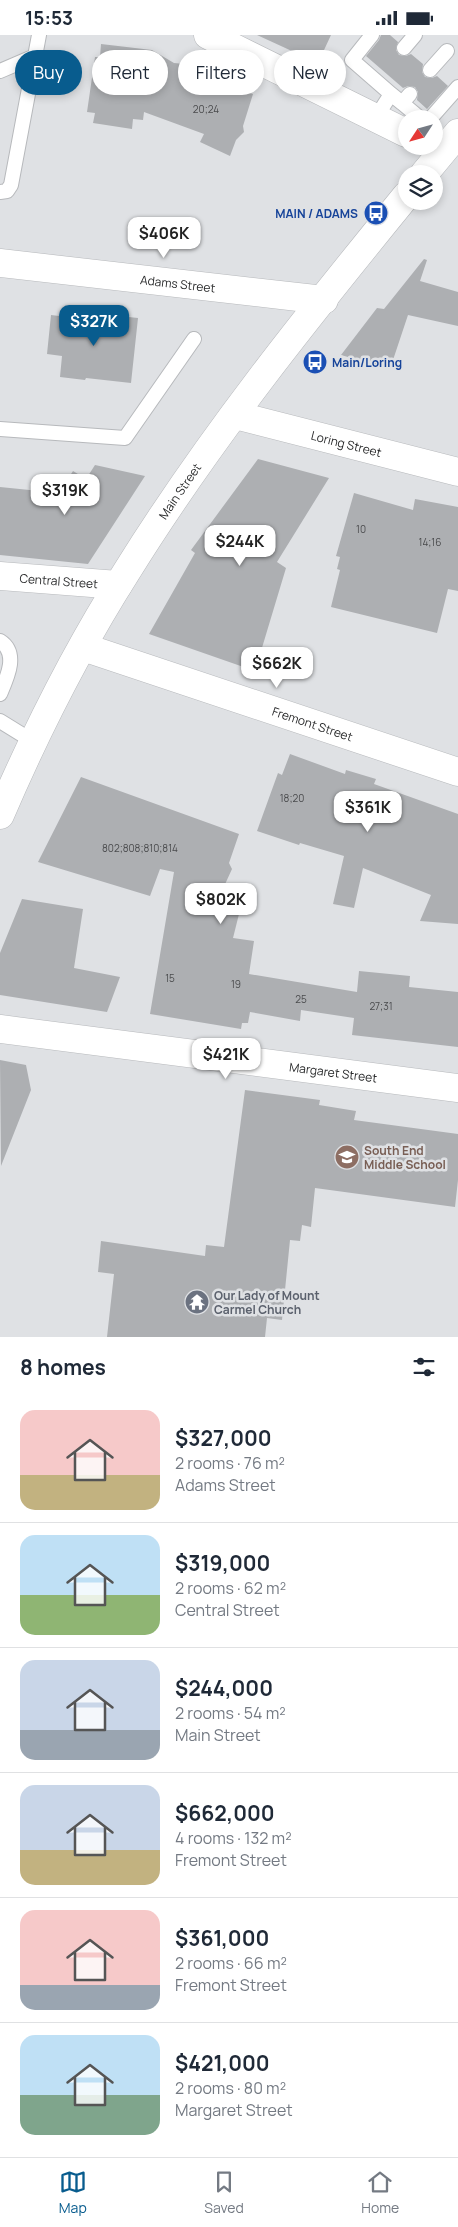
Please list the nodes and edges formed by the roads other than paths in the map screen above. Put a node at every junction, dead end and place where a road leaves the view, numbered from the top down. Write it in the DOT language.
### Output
graph roads {
  1 [pos="39,35"];
  2 [pos="208,35"];
  3 [pos="372,35"];
  4 [pos="415,35"];
  5 [pos="404,48"];
  6 [pos="36,50"];
  7 [pos="447,51"];
  8 [pos="15,65"];
  9 [pos="430,70"];
  10 [pos="0,71"];
  11 [pos="458,87"];
  12 [pos="391,94"];
  13 [pos="28,95"];
  14 [pos="415,110"];
  15 [pos="438,110"];
  16 [pos="375,119"];
  17 [pos="398,129"];
  18 [pos="448,148"];
  19 [pos="432,165"];
  20 [pos="0,192"];
  21 [pos="398,206"];
  22 [pos="0,263"];
  23 [pos="324,300"];
  24 [pos="194,339"];
  25 [pos="235,415"];
  26 [pos="0,429"];
  27 [pos="458,473"];
  28 [pos="0,576"];
  29 [pos="118,585"];
  30 [pos="0,641"];
  31 [pos="82,647"];
  32 [pos="0,694"];
  33 [pos="0,721"];
  34 [pos="34,742"];
  35 [pos="458,772"];
  36 [pos="0,815"];
  37 [pos="0,1029"];
  38 [pos="458,1088"];
  1 -- 6 [label="lane"];
  2 -- 16 [label="main road"];
  3 -- 12 [label="lane"];
  4 -- 5 [label="lane"];
  7 -- 9 [label="lane"];
  8 -- 10 [label="lane"];
  11 -- 15 [label="lane"];
  12 -- 14 [label="lane"];
  12 -- 16 [label="lane"];
  13 -- 20 [label="lane"];
  16 -- 17 [label="main road"];
  18 -- 19 [label="main road"];
  21 -- 23 [label="main road, Main Street"];
  22 -- 23 [label="main road, Adams Street"];
  23 -- 25 [label="main road, Main Street"];
  24 -- 26 [label="lane"];
  25 -- 27 [label="main road, Loring Street"];
  25 -- 29 [label="main road, Main Street"];
  28 -- 29 [label="main road, Central Street"];
  29 -- 31 [label="main road, Main Street"];
  30 -- 32 [label="lane"];
  31 -- 34 [label="main road, Main Street"];
  31 -- 35 [label="main road, Fremont Street"];
  33 -- 34 [label="lane"];
  34 -- 36 [label="main road, Main Street"];
  37 -- 38 [label="main road, Margaret Street"];
}
